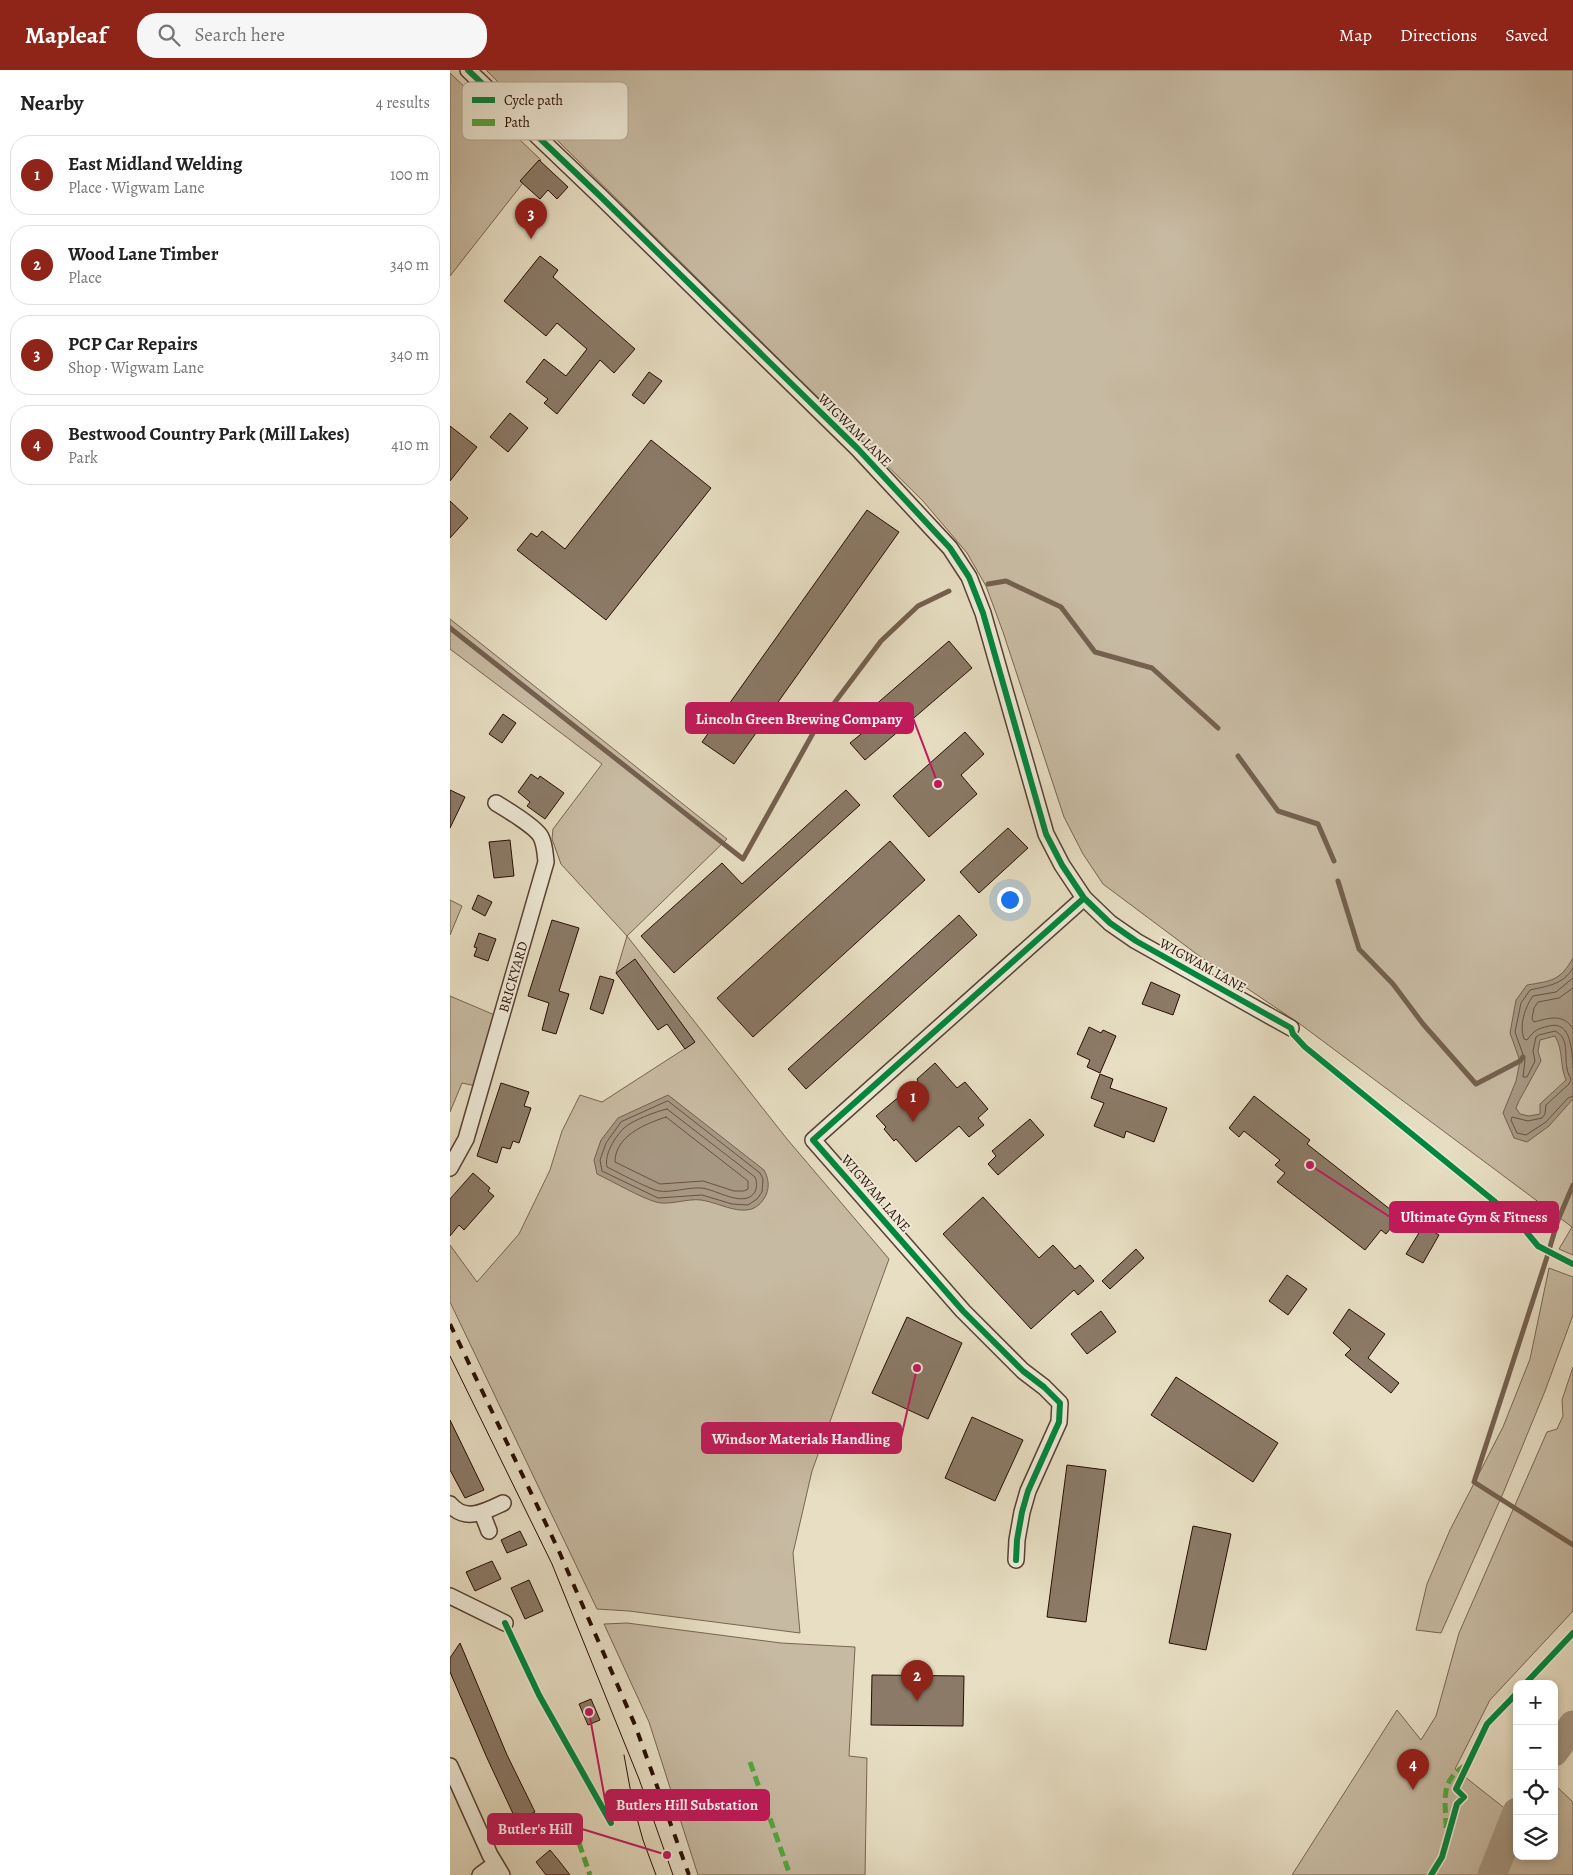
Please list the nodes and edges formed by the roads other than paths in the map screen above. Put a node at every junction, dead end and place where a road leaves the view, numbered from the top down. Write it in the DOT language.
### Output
graph roads {
  1 [pos="468,70"];
  2 [pos="481,82"];
  3 [pos="541,140"];
  4 [pos="496,803"];
  5 [pos="1084,898"];
  6 [pos="1291,1028"];
  7 [pos="450,1168"];
  8 [pos="504,1503"];
  9 [pos="450,1504"];
  10 [pos="482,1513"];
  11 [pos="489,1531"];
  12 [pos="1016,1560"];
  13 [pos="450,1596"];
  14 [pos="504,1622"];
  15 [pos="450,1766"];
  16 [pos="499,1869"];
  17 [pos="480,1875"];
  1 -- 2 [label="street, WIGWAM LANE"];
  3 -- 5 [label="street, WIGWAM LANE"];
  4 -- 7 [label="street, BRICKYARD"];
  5 -- 6 [label="street, WIGWAM LANE"];
  5 -- 12 [label="street, WIGWAM LANE"];
  8 -- 10 [label="street"];
  9 -- 10 [label="street"];
  10 -- 11 [label="street"];
  13 -- 14 [label="street"];
  15 -- 16 [label="street"];
  16 -- 17 [label="street"];
}
